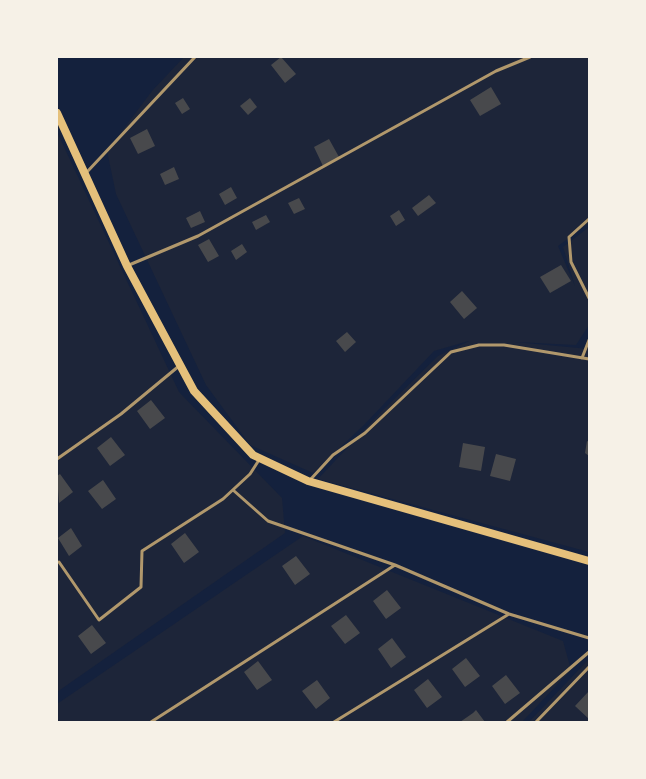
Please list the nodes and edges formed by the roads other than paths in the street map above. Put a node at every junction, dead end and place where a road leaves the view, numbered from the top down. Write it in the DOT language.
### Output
graph roads {
  1 [pos="195,57"];
  2 [pos="530,57"];
  3 [pos="57,113"];
  4 [pos="85,174"];
  5 [pos="589,219"];
  6 [pos="127,266"];
  7 [pos="589,298"];
  8 [pos="589,340"];
  9 [pos="582,358"];
  10 [pos="589,359"];
  11 [pos="180,365"];
  12 [pos="57,459"];
  13 [pos="260,459"];
  14 [pos="308,481"];
  15 [pos="233,490"];
  16 [pos="589,561"];
  17 [pos="59,562"];
  18 [pos="395,565"];
  19 [pos="509,614"];
  20 [pos="589,639"];
  21 [pos="589,652"];
  22 [pos="589,667"];
  23 [pos="151,722"];
  24 [pos="334,722"];
  25 [pos="507,722"];
  26 [pos="536,722"];
  1 -- 4 [label="lane"];
  2 -- 6 [label="lane"];
  3 -- 4 [label="main road"];
  4 -- 6 [label="main road"];
  5 -- 7 [label="lane"];
  6 -- 11 [label="main road"];
  8 -- 9 [label="lane"];
  9 -- 10 [label="lane"];
  9 -- 14 [label="lane"];
  11 -- 12 [label="lane"];
  11 -- 13 [label="main road"];
  13 -- 14 [label="main road"];
  13 -- 15 [label="lane"];
  14 -- 16 [label="main road"];
  15 -- 17 [label="lane"];
  15 -- 18 [label="lane"];
  18 -- 19 [label="lane"];
  18 -- 23 [label="lane"];
  19 -- 20 [label="lane"];
  19 -- 24 [label="lane"];
  21 -- 25 [label="lane"];
  22 -- 26 [label="lane"];
}
